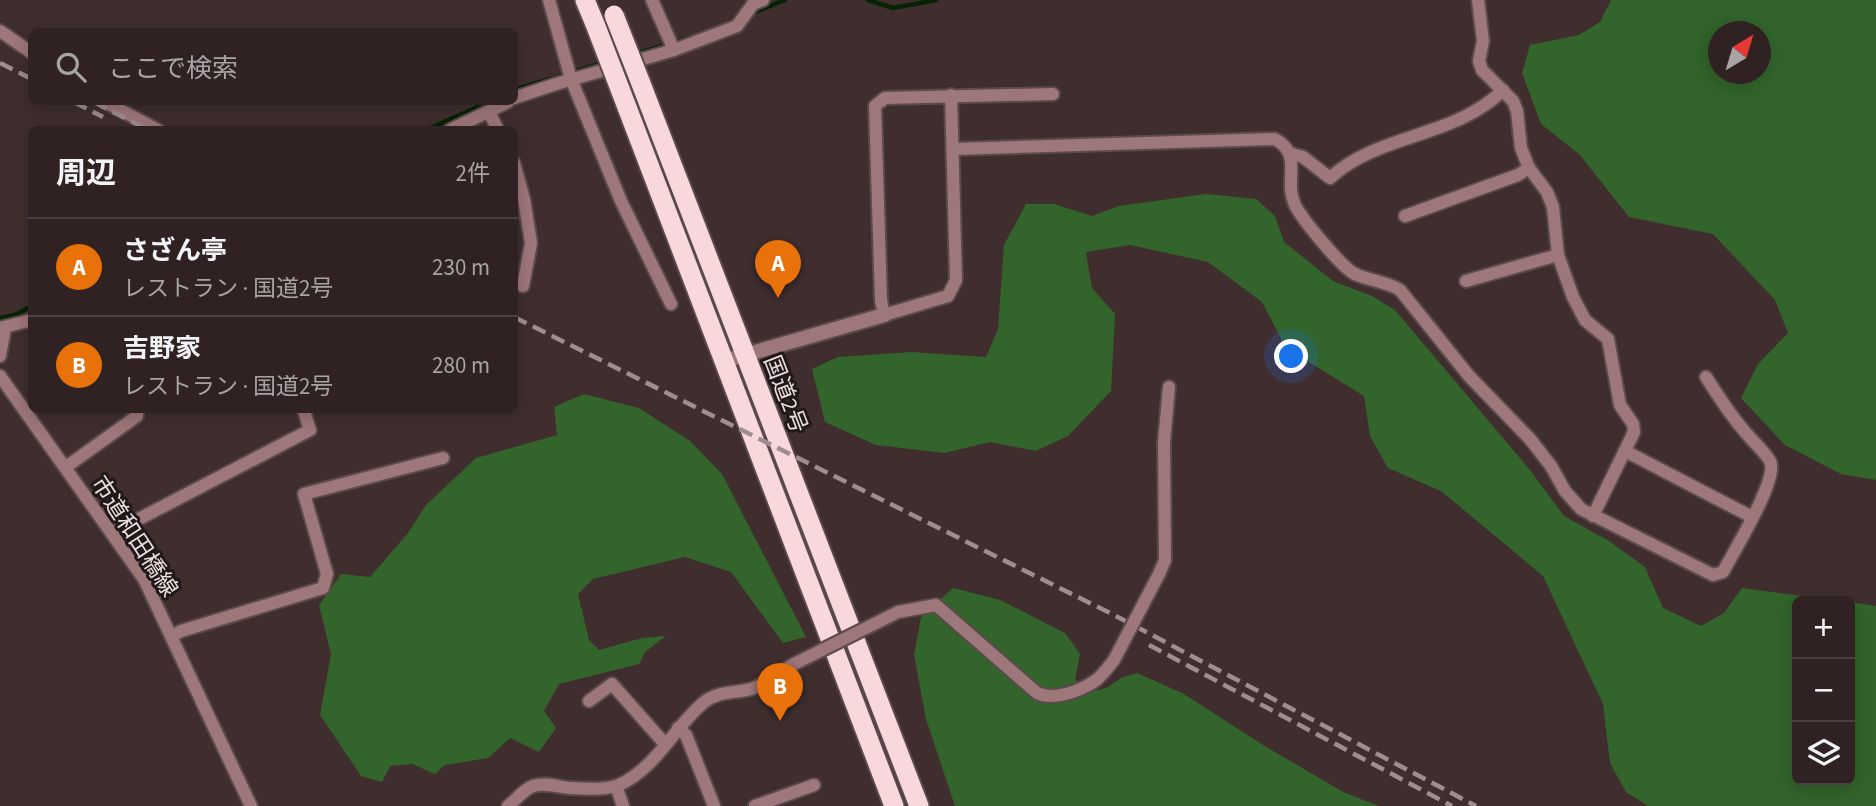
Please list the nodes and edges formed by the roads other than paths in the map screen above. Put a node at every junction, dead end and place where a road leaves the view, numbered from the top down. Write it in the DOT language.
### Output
graph roads {
  1 [pos="549,0"];
  2 [pos="585,0"];
  3 [pos="652,0"];
  4 [pos="1478,0"];
  5 [pos="758,2"];
  6 [pos="611,7"];
  7 [pos="0,31"];
  8 [pos="28,50"];
  9 [pos="673,50"];
  10 [pos="571,80"];
  11 [pos="1503,90"];
  12 [pos="1054,94"];
  13 [pos="951,95"];
  14 [pos="518,97"];
  15 [pos="111,105"];
  16 [pos="503,105"];
  17 [pos="489,112"];
  18 [pos="150,126"];
  19 [pos="459,126"];
  20 [pos="496,126"];
  21 [pos="954,149"];
  22 [pos="1292,154"];
  23 [pos="1529,168"];
  24 [pos="518,177"];
  25 [pos="1405,216"];
  26 [pos="1558,255"];
  27 [pos="1466,281"];
  28 [pos="523,286"];
  29 [pos="671,304"];
  30 [pos="884,315"];
  31 [pos="28,321"];
  32 [pos="2,328"];
  33 [pos="745,355"];
  34 [pos="0,356"];
  35 [pos="724,361"];
  36 [pos="0,376"];
  37 [pos="1706,377"];
  38 [pos="1169,387"];
  39 [pos="137,413"];
  40 [pos="305,413"];
  41 [pos="1625,451"];
  42 [pos="443,458"];
  43 [pos="65,467"];
  44 [pos="1593,516"];
  45 [pos="1752,517"];
  46 [pos="112,533"];
  47 [pos="172,636"];
  48 [pos="589,701"];
  49 [pos="678,728"];
  50 [pos="666,744"];
  51 [pos="814,785"];
  52 [pos="616,786"];
  53 [pos="251,806"];
  54 [pos="508,806"];
  55 [pos="623,806"];
  56 [pos="714,806"];
  57 [pos="755,806"];
  58 [pos="894,806"];
  59 [pos="919,806"];
  1 -- 10 [label="street"];
  2 -- 35 [label="highway, 国道2号, bridge"];
  3 -- 9 [label="street"];
  4 -- 11 [label="street"];
  5 -- 9 [label="street"];
  6 -- 33 [label="highway, 国道2号, bridge"];
  7 -- 8 [label="street"];
  9 -- 10 [label="street"];
  10 -- 14 [label="street"];
  10 -- 29 [label="street"];
  11 -- 22 [label="street"];
  11 -- 23 [label="street"];
  12 -- 13 [label="street"];
  13 -- 21 [label="street"];
  13 -- 30 [label="street"];
  15 -- 18 [label="street"];
  16 -- 17 [label="street"];
  17 -- 19 [label="street"];
  17 -- 20 [label="street"];
  21 -- 22 [label="street"];
  21 -- 30 [label="street"];
  22 -- 44 [label="street"];
  23 -- 25 [label="street"];
  23 -- 26 [label="street"];
  24 -- 28 [label="street"];
  26 -- 27 [label="street"];
  26 -- 41 [label="street"];
  30 -- 33 [label="street"];
  31 -- 32 [label="street"];
  32 -- 34 [label="street"];
  33 -- 35 [label="street"];
  33 -- 59 [label="highway, 国道2号"];
  35 -- 58 [label="highway, 国道2号"];
  36 -- 43 [label="street, 市道和田橋線"];
  37 -- 45 [label="street"];
  38 -- 49 [label="street, bridge"];
  39 -- 43 [label="street"];
  40 -- 46 [label="street"];
  41 -- 44 [label="street"];
  41 -- 45 [label="street"];
  42 -- 47 [label="street"];
  43 -- 46 [label="street, 市道和田橋線"];
  44 -- 45 [label="street"];
  46 -- 47 [label="street, 市道和田橋線"];
  47 -- 53 [label="street, 市道和田橋線"];
  48 -- 50 [label="street"];
  49 -- 50 [label="street"];
  49 -- 56 [label="street"];
  50 -- 52 [label="street"];
  51 -- 57 [label="street"];
  52 -- 54 [label="street"];
  52 -- 55 [label="street"];
}
